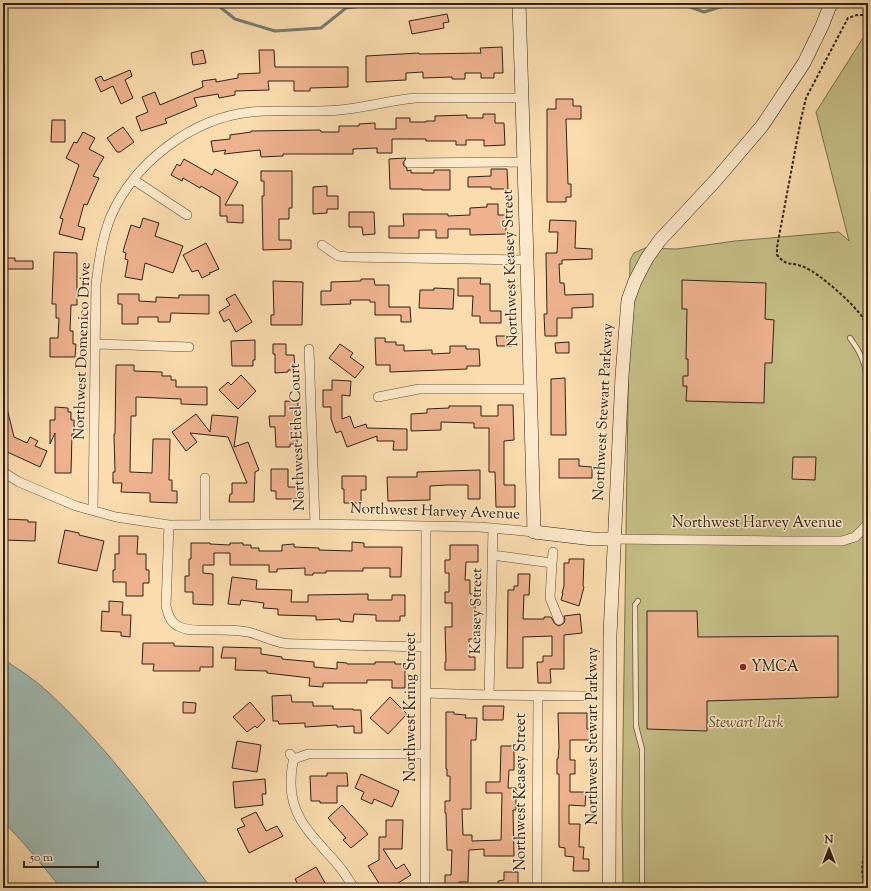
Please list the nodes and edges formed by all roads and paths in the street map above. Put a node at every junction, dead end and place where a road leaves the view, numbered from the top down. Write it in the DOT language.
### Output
graph roads {
  1 [pos="519,3"];
  2 [pos="831,3"];
  3 [pos="868,16"];
  4 [pos="522,98"];
  5 [pos="524,162"];
  6 [pos="409,163"];
  7 [pos="134,180"];
  8 [pos="187,215"];
  9 [pos="322,245"];
  10 [pos="527,260"];
  11 [pos="868,336"];
  12 [pos="850,338"];
  13 [pos="96,344"];
  14 [pos="189,347"];
  15 [pos="309,349"];
  16 [pos="530,389"];
  17 [pos="868,392"];
  18 [pos="378,397"];
  19 [pos="3,472"];
  20 [pos="205,478"];
  21 [pos="93,510"];
  22 [pos="315,524"];
  23 [pos="868,524"];
  24 [pos="169,525"];
  25 [pos="205,525"];
  26 [pos="426,526"];
  27 [pos="493,528"];
  28 [pos="534,532"];
  29 [pos="613,539"];
  30 [pos="553,552"];
  31 [pos="492,556"];
  32 [pos="552,563"];
  33 [pos="638,601"];
  34 [pos="559,620"];
  35 [pos="425,647"];
  36 [pos="426,693"];
  37 [pos="489,695"];
  38 [pos="538,696"];
  39 [pos="585,696"];
  40 [pos="425,754"];
  41 [pos="868,840"];
  42 [pos="354,888"];
  43 [pos="425,888"];
  44 [pos="537,888"];
  45 [pos="609,888"];
  46 [pos="642,888"];
  47 [pos="866,888"];
  1 -- 4 [label="main road, Northwest Keasey Street"];
  2 -- 29 [label="main road, Northwest Stewart Parkway"];
  3 -- 11 [label="path"];
  4 -- 5 [label="main road, Northwest Keasey Street"];
  4 -- 7 [label="street, Northwest Domenico Drive"];
  5 -- 6 [label="street"];
  5 -- 10 [label="main road, Northwest Keasey Street"];
  7 -- 8 [label="street"];
  7 -- 13 [label="street, Northwest Domenico Drive"];
  9 -- 10 [label="street"];
  10 -- 16 [label="main road, Northwest Keasey Street"];
  12 -- 17 [label="lane"];
  13 -- 14 [label="street"];
  13 -- 21 [label="street, Northwest Domenico Drive"];
  15 -- 22 [label="street, Northwest Ethel Court"];
  16 -- 18 [label="street"];
  16 -- 28 [label="main road, Northwest Keasey Street"];
  19 -- 21 [label="street, Northwest Harvey Avenue"];
  20 -- 25 [label="street"];
  21 -- 24 [label="street, Northwest Harvey Avenue"];
  22 -- 25 [label="street, Northwest Harvey Avenue"];
  22 -- 26 [label="street, Northwest Harvey Avenue"];
  23 -- 29 [label="street, Northwest Harvey Avenue"];
  24 -- 25 [label="street, Northwest Harvey Avenue"];
  24 -- 35 [label="street"];
  26 -- 27 [label="street, Northwest Harvey Avenue"];
  26 -- 35 [label="street, Northwest Kring Street"];
  27 -- 28 [label="street, Northwest Harvey Avenue"];
  27 -- 31 [label="street, Keasey Street"];
  28 -- 29 [label="main road, Northwest Harvey Avenue"];
  29 -- 45 [label="main road, Northwest Stewart Parkway"];
  30 -- 32 [label="street"];
  31 -- 32 [label="street"];
  31 -- 37 [label="street, Keasey Street"];
  32 -- 34 [label="street"];
  33 -- 46 [label="lane"];
  35 -- 36 [label="street, Northwest Kring Street"];
  36 -- 37 [label="street"];
  36 -- 40 [label="street, Northwest Kring Street"];
  37 -- 38 [label="street"];
  38 -- 39 [label="street"];
  38 -- 44 [label="street, Northwest Keasey Street"];
  40 -- 42 [label="street"];
  40 -- 43 [label="street, Northwest Kring Street"];
  41 -- 47 [label="path"];
}
